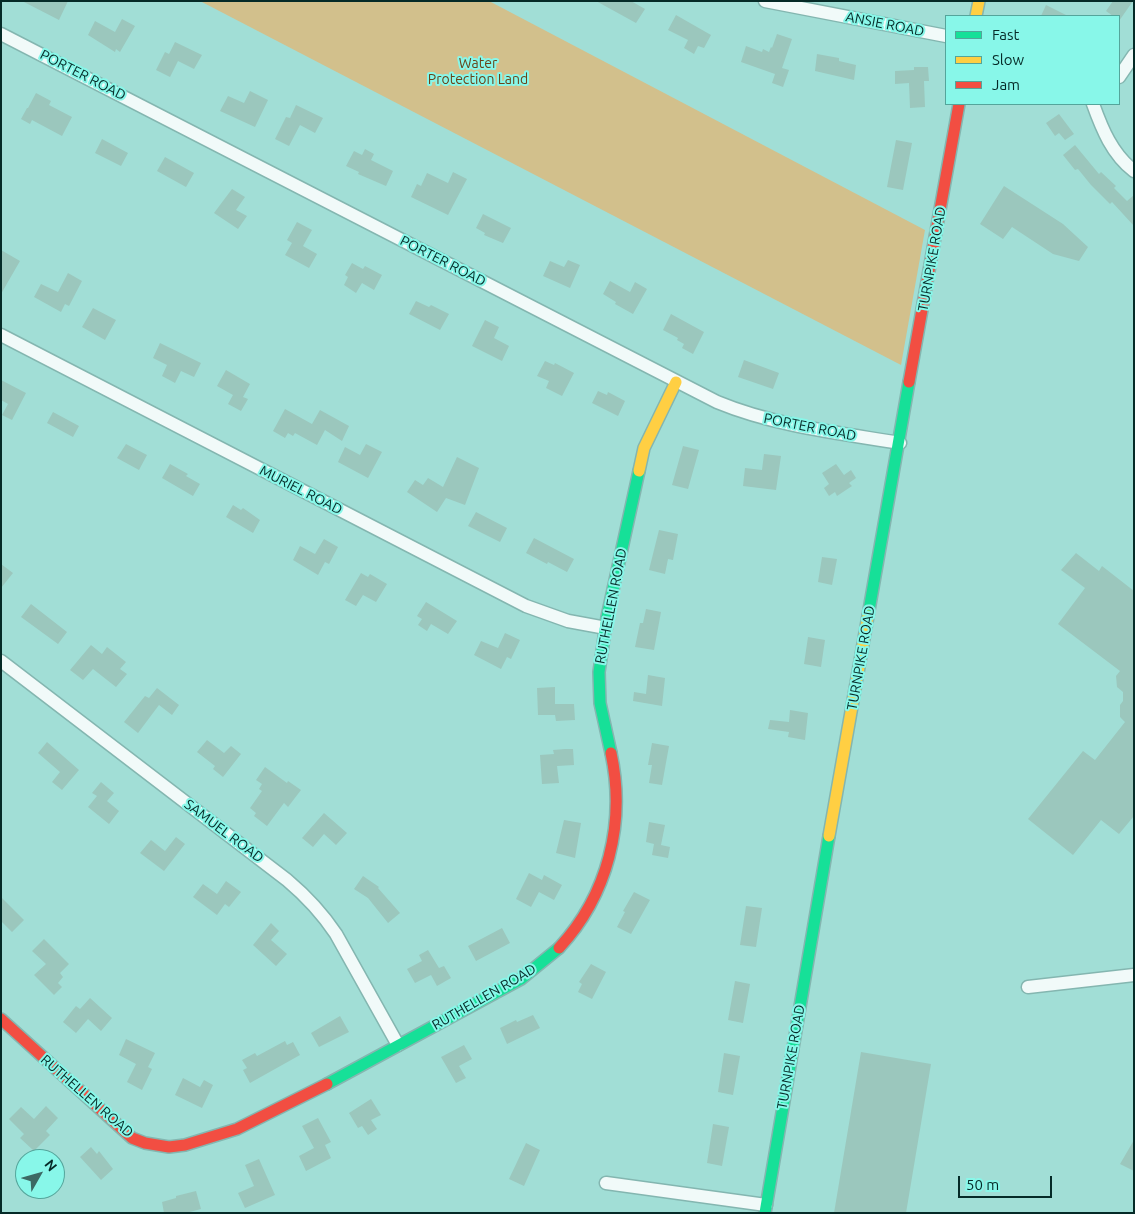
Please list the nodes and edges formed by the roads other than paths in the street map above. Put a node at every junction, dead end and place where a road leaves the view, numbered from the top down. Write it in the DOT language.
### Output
graph roads {
  1 [pos="765,1"];
  2 [pos="979,1"];
  3 [pos="976,15"];
  4 [pos="1,34"];
  5 [pos="945,36"];
  6 [pos="1134,56"];
  7 [pos="1120,76"];
  8 [pos="960,105"];
  9 [pos="1093,105"];
  10 [pos="1134,171"];
  11 [pos="1,335"];
  12 [pos="676,382"];
  13 [pos="900,443"];
  14 [pos="606,628"];
  15 [pos="1,661"];
  16 [pos="1134,975"];
  17 [pos="1028,987"];
  18 [pos="1,1019"];
  19 [pos="398,1045"];
  20 [pos="606,1183"];
  21 [pos="766,1209"];
  1 -- 5 [label="street, ANSIE ROAD"];
  2 -- 3 [label="street"];
  4 -- 12 [label="street, PORTER ROAD"];
  6 -- 7 [label="street"];
  8 -- 13 [label="street, TURNPIKE ROAD"];
  9 -- 10 [label="street"];
  11 -- 14 [label="street, MURIEL ROAD"];
  12 -- 13 [label="street, PORTER ROAD"];
  12 -- 14 [label="street, RUTHELLEN ROAD"];
  13 -- 21 [label="street, TURNPIKE ROAD"];
  14 -- 19 [label="street, RUTHELLEN ROAD"];
  15 -- 19 [label="street, SAMUEL ROAD"];
  16 -- 17 [label="street"];
  18 -- 19 [label="street, RUTHELLEN ROAD"];
  20 -- 21 [label="street"];
}
